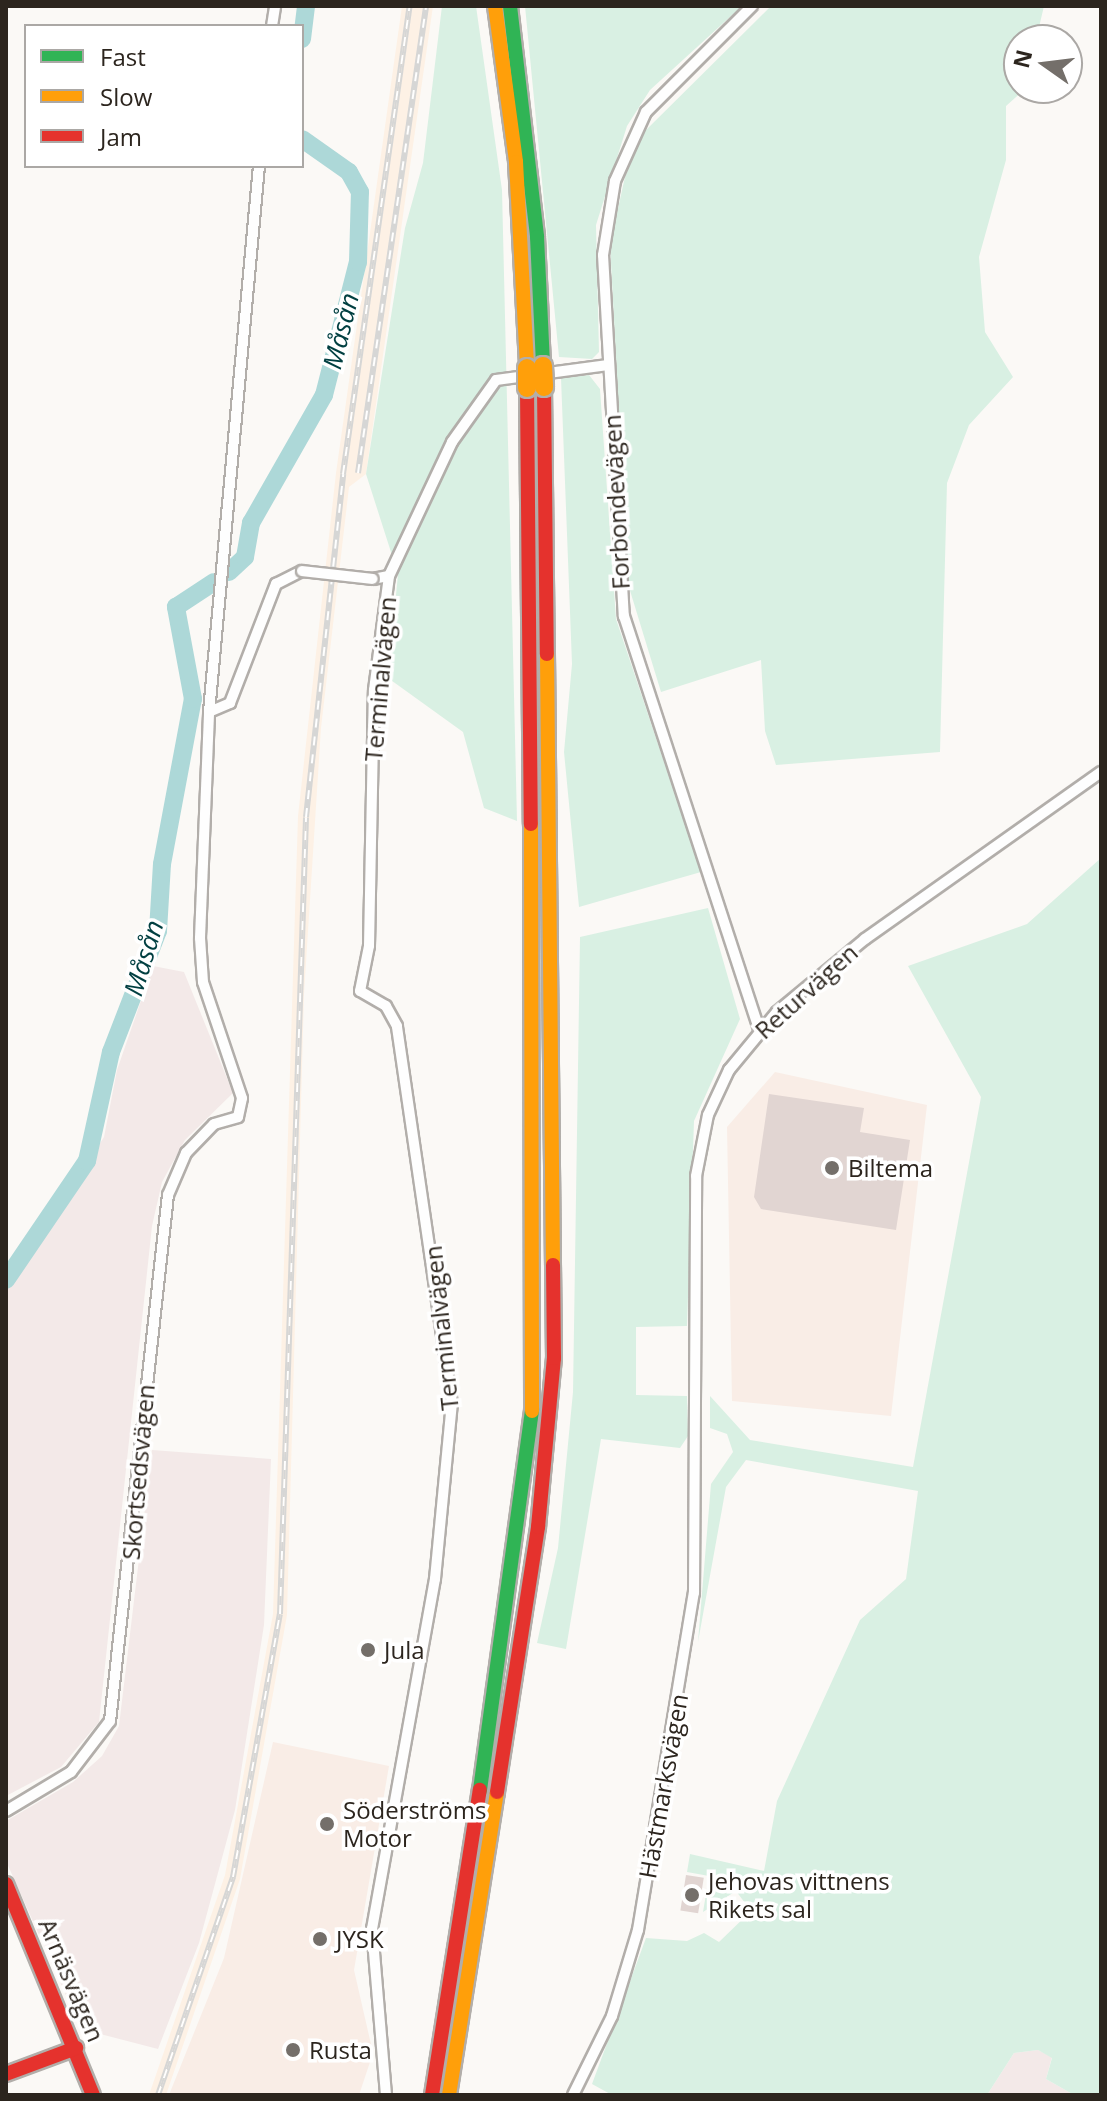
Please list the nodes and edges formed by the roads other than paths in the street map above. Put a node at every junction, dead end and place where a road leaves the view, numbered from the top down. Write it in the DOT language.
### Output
graph roads {
  1 [pos="495,6"];
  2 [pos="510,6"];
  3 [pos="752,6"];
  4 [pos="259,168"];
  5 [pos="608,365"];
  6 [pos="535,367"];
  7 [pos="536,387"];
  8 [pos="389,576"];
  9 [pos="209,712"];
  10 [pos="1101,772"];
  11 [pos="759,1028"];
  12 [pos="698,1464"];
  13 [pos="6,1811"];
  14 [pos="6,1884"];
  15 [pos="76,2048"];
  16 [pos="6,2074"];
  17 [pos="93,2095"];
  18 [pos="386,2095"];
  19 [pos="432,2095"];
  20 [pos="449,2095"];
  21 [pos="573,2095"];
  1 -- 6 [label="main road"];
  2 -- 6 [label="main road"];
  3 -- 5 [label="street, Forbondevägen"];
  4 -- 9 [label="street"];
  5 -- 8 [label="street"];
  5 -- 11 [label="street, Forbondevägen"];
  6 -- 7 [label="main road, bridge"];
  7 -- 19 [label="main road"];
  7 -- 20 [label="main road"];
  8 -- 9 [label="street, bridge"];
  8 -- 18 [label="street, Terminalvägen"];
  9 -- 13 [label="street, Skortsedsvägen"];
  10 -- 11 [label="street, Returvägen"];
  11 -- 12 [label="street, Returvägen"];
  12 -- 21 [label="street, Hästmarksvägen"];
  14 -- 15 [label="main road, Arnäsvägen"];
  15 -- 16 [label="main road"];
  15 -- 17 [label="main road, Arnäsvägen"];
}
